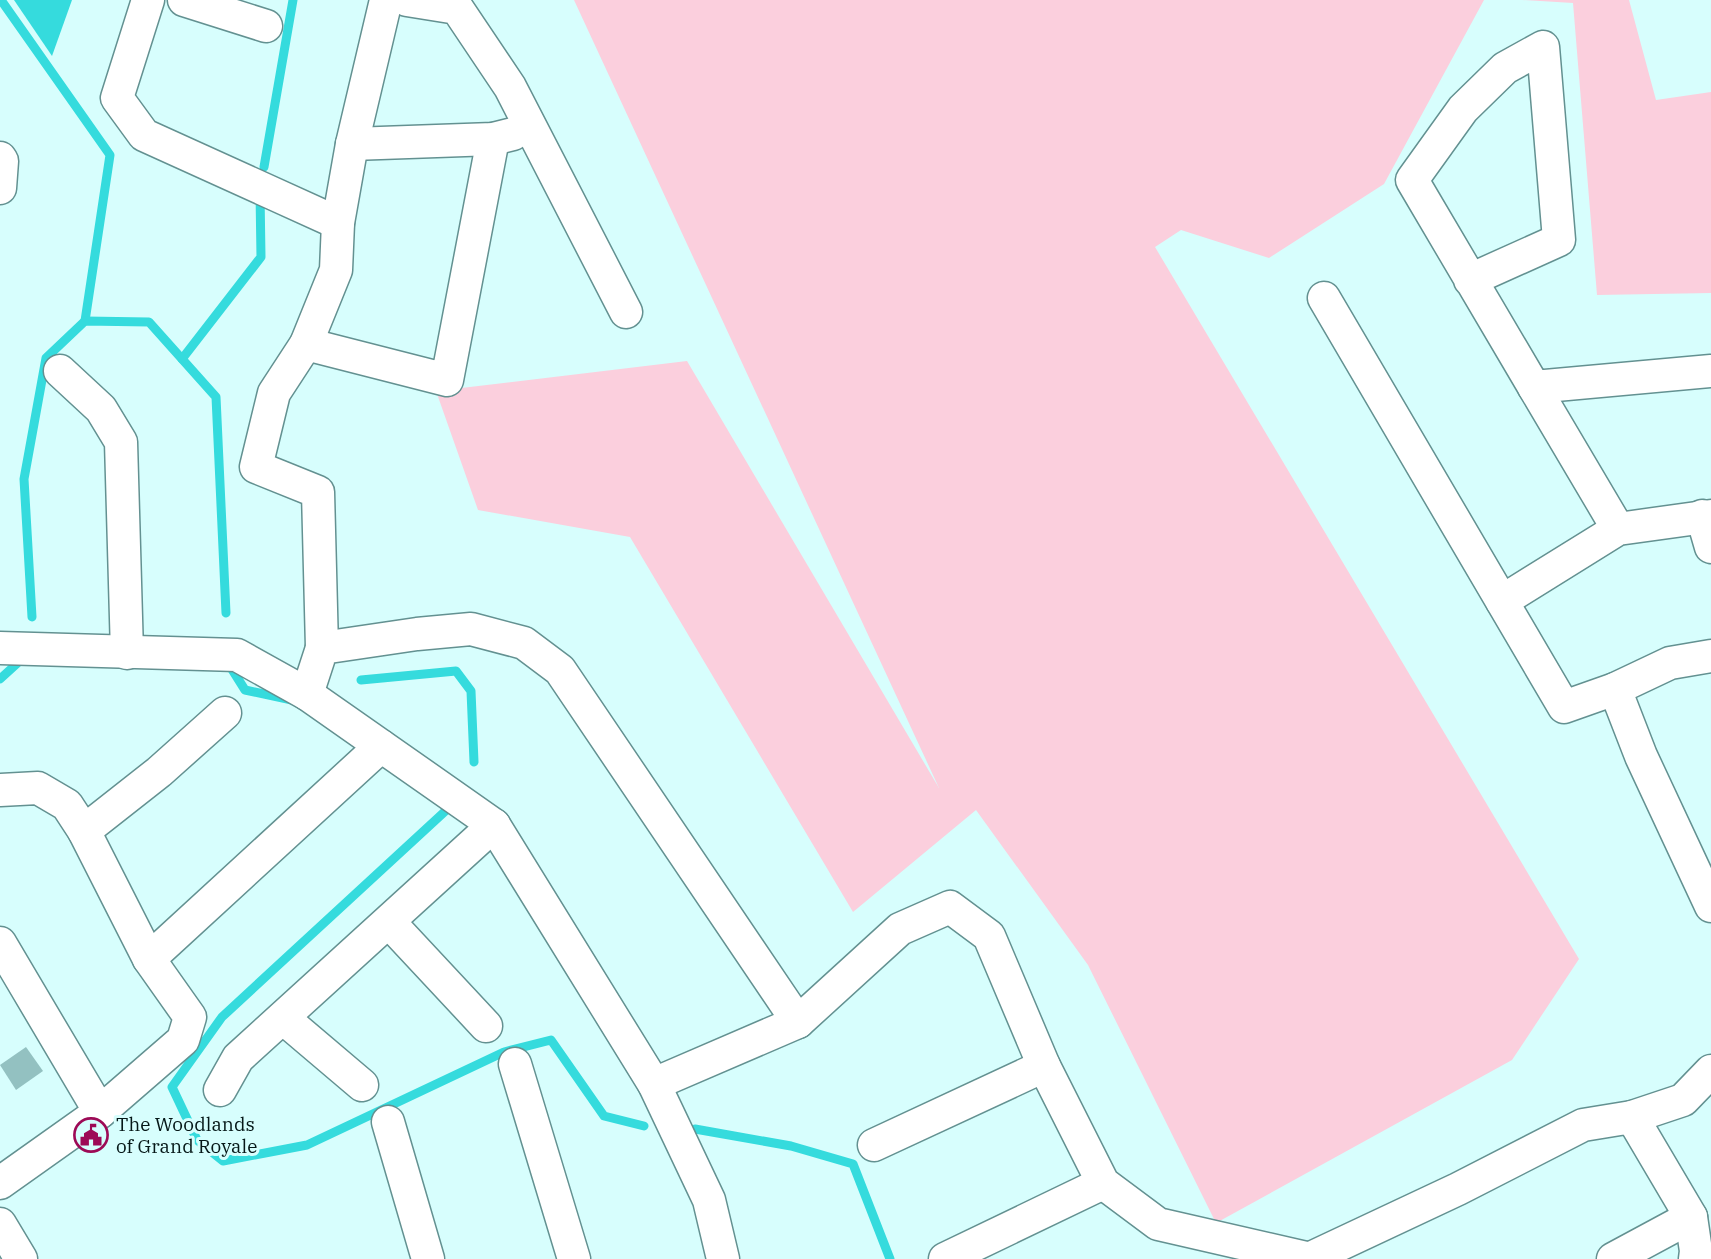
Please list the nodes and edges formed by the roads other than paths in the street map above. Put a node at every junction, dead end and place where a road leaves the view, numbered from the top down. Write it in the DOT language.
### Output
graph roads {
  1 [pos="148,0"];
  2 [pos="184,0"];
  3 [pos="386,0"];
  4 [pos="407,0"];
  5 [pos="266,26"];
  6 [pos="531,129"];
  7 [pos="493,139"];
  8 [pos="352,144"];
  9 [pos="0,158"];
  10 [pos="0,188"];
  11 [pos="338,223"];
  12 [pos="1470,280"];
  13 [pos="1324,298"];
  14 [pos="626,312"];
  15 [pos="306,344"];
  16 [pos="1711,370"];
  17 [pos="60,371"];
  18 [pos="1534,387"];
  19 [pos="1706,516"];
  20 [pos="1618,529"];
  21 [pos="1711,547"];
  22 [pos="1502,601"];
  23 [pos="0,648"];
  24 [pos="322,648"];
  25 [pos="127,653"];
  26 [pos="1711,656"];
  27 [pos="1615,689"];
  28 [pos="307,694"];
  29 [pos="225,713"];
  30 [pos="381,746"];
  31 [pos="0,790"];
  32 [pos="494,825"];
  33 [pos="85,831"];
  34 [pos="1702,869"];
  35 [pos="1711,906"];
  36 [pos="389,922"];
  37 [pos="0,943"];
  38 [pos="149,959"];
  39 [pos="283,1018"];
  40 [pos="798,1022"];
  41 [pos="486,1026"];
  42 [pos="515,1064"];
  43 [pos="1044,1066"];
  44 [pos="1710,1072"];
  45 [pos="362,1084"];
  46 [pos="654,1084"];
  47 [pos="219,1090"];
  48 [pos="100,1112"];
  49 [pos="1632,1117"];
  50 [pos="388,1122"];
  51 [pos="874,1145"];
  52 [pos="0,1183"];
  53 [pos="1103,1183"];
  54 [pos="1691,1217"];
  55 [pos="0,1224"];
  56 [pos="21,1259"];
  57 [pos="428,1259"];
  58 [pos="574,1259"];
  59 [pos="723,1259"];
  60 [pos="945,1259"];
  61 [pos="1311,1259"];
  62 [pos="1612,1259"];
  63 [pos="1695,1259"];
  1 -- 11 [label="street"];
  2 -- 5 [label="street"];
  3 -- 8 [label="street"];
  4 -- 6 [label="street"];
  6 -- 7 [label="street"];
  6 -- 14 [label="street"];
  7 -- 8 [label="street"];
  7 -- 15 [label="street"];
  8 -- 11 [label="street"];
  9 -- 10 [label="street"];
  11 -- 15 [label="street"];
  12 -- 12 [label="street"];
  12 -- 18 [label="street"];
  13 -- 22 [label="street"];
  15 -- 24 [label="street"];
  16 -- 18 [label="street"];
  17 -- 25 [label="street"];
  18 -- 20 [label="street"];
  19 -- 20 [label="street"];
  19 -- 21 [label="street"];
  20 -- 22 [label="street"];
  22 -- 27 [label="street"];
  23 -- 25 [label="street"];
  24 -- 28 [label="street"];
  24 -- 40 [label="street"];
  25 -- 28 [label="street"];
  26 -- 27 [label="street"];
  27 -- 34 [label="street"];
  28 -- 30 [label="street"];
  29 -- 33 [label="street"];
  30 -- 32 [label="street"];
  30 -- 38 [label="street"];
  31 -- 33 [label="street"];
  32 -- 36 [label="street"];
  32 -- 46 [label="street"];
  33 -- 38 [label="street"];
  34 -- 35 [label="street"];
  36 -- 39 [label="street"];
  36 -- 41 [label="street"];
  37 -- 48 [label="street"];
  38 -- 48 [label="street"];
  39 -- 45 [label="street"];
  39 -- 47 [label="street"];
  40 -- 43 [label="street"];
  40 -- 46 [label="street"];
  42 -- 58 [label="street"];
  43 -- 51 [label="street"];
  43 -- 53 [label="street"];
  44 -- 49 [label="street"];
  46 -- 59 [label="street"];
  48 -- 52 [label="street"];
  49 -- 54 [label="street"];
  49 -- 61 [label="street"];
  50 -- 57 [label="street"];
  53 -- 60 [label="street"];
  53 -- 61 [label="street"];
  54 -- 62 [label="street"];
  54 -- 63 [label="street"];
  55 -- 56 [label="street"];
}
